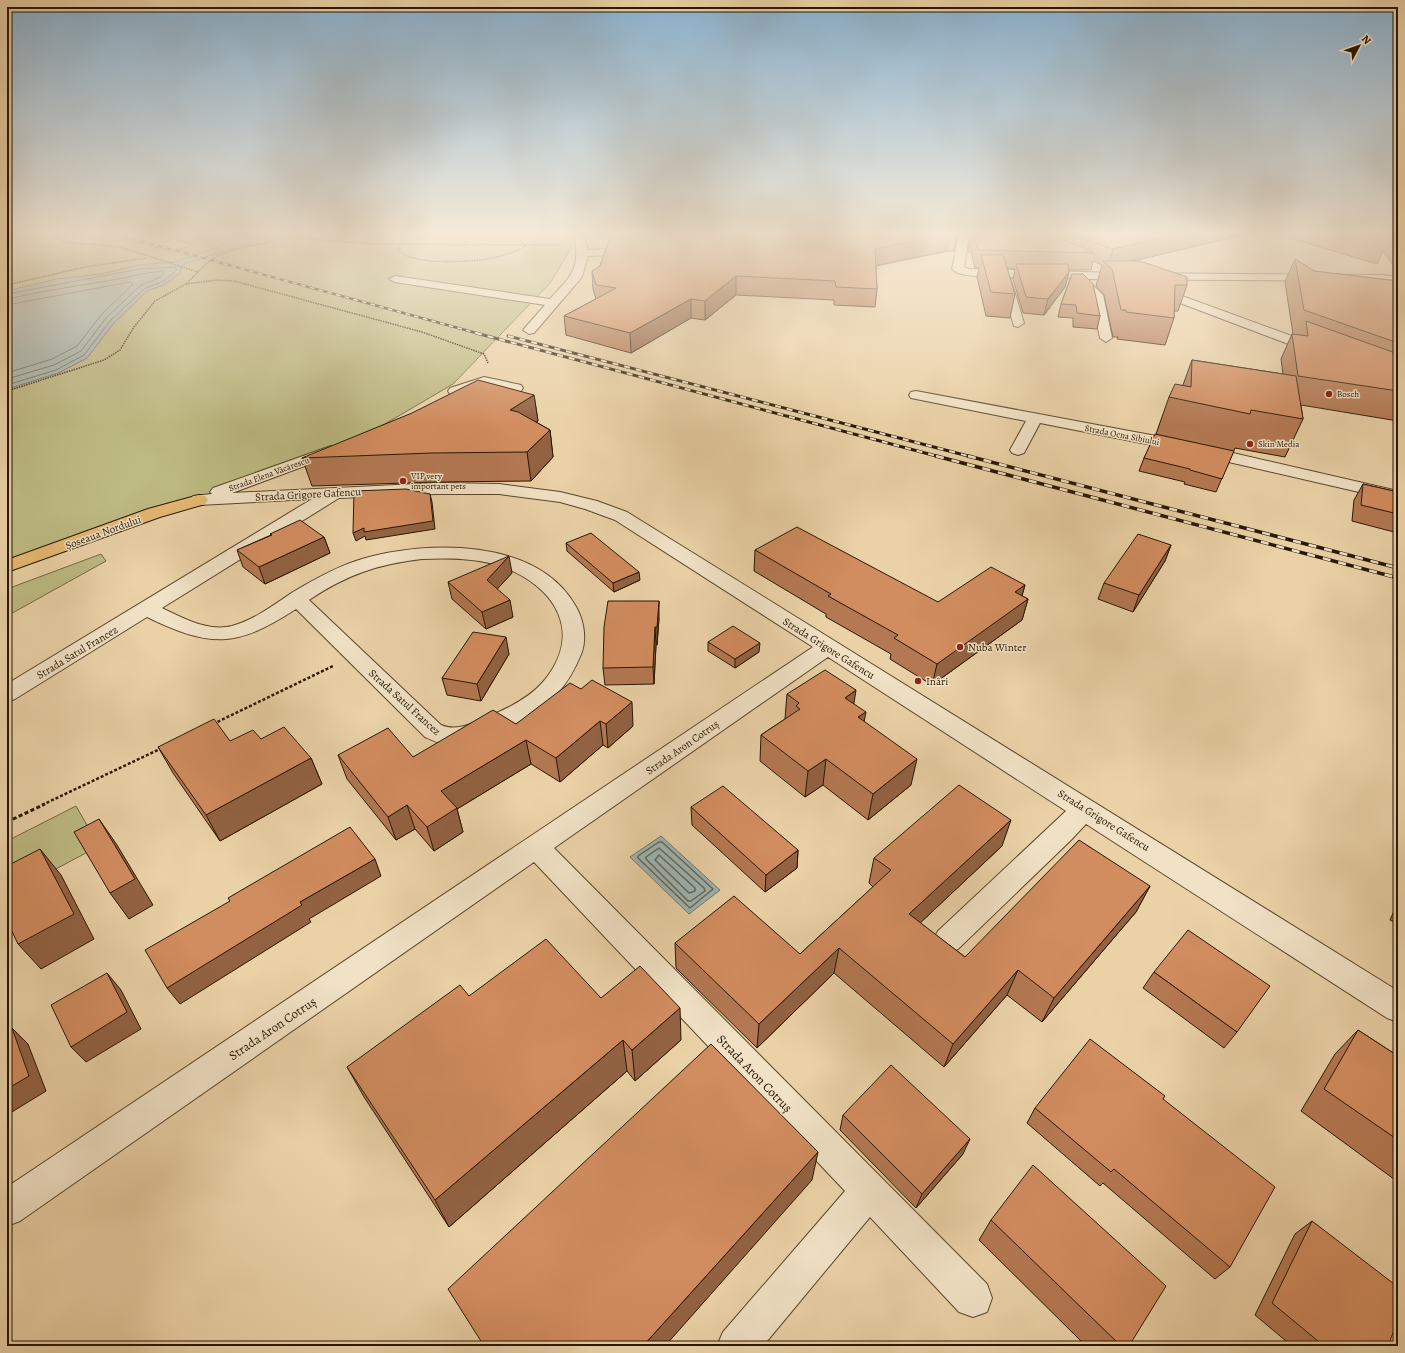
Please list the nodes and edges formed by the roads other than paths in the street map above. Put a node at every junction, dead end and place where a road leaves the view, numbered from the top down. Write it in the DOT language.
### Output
graph roads {
  1 [pos="522,298"];
  2 [pos="558,298"];
  3 [pos="1011,298"];
  4 [pos="1098,298"];
  5 [pos="1178,298"];
  6 [pos="554,303"];
  7 [pos="1018,323"];
  8 [pos="529,330"];
  9 [pos="1106,338"];
  10 [pos="1331,355"];
  11 [pos="516,388"];
  12 [pos="916,395"];
  13 [pos="442,399"];
  14 [pos="1035,419"];
  15 [pos="342,447"];
  16 [pos="1018,450"];
  17 [pos="335,493"];
  18 [pos="1398,496"];
  19 [pos="199,500"];
  20 [pos="7,566"];
  21 [pos="297,599"];
  22 [pos="147,609"];
  23 [pos="828,647"];
  24 [pos="7,694"];
  25 [pos="1085,808"];
  26 [pos="537,848"];
  27 [pos="948,940"];
  28 [pos="1398,1008"];
  29 [pos="869,1190"];
  30 [pos="7,1208"];
  31 [pos="973,1298"];
  32 [pos="737,1346"];
  1 -- 6 [label="street"];
  2 -- 6 [label="street"];
  3 -- 7 [label="street"];
  4 -- 9 [label="street"];
  5 -- 10 [label="street"];
  6 -- 8 [label="street"];
  11 -- 13 [label="street"];
  12 -- 14 [label="street, Strada Ocna Sibiului"];
  14 -- 16 [label="street"];
  14 -- 18 [label="street, Strada Ocna Sibiului"];
  15 -- 19 [label="street, Strada Elena Văcărescu"];
  17 -- 19 [label="street, Strada Grigore Gafencu"];
  17 -- 22 [label="street, Strada Satul Francez"];
  17 -- 23 [label="street, Strada Grigore Gafencu"];
  19 -- 20 [label="main road, Șoseaua Nordului"];
  21 -- 21 [label="street, Strada Satul Francez"];
  21 -- 22 [label="street, Strada Satul Francez"];
  22 -- 24 [label="street, Strada Satul Francez"];
  23 -- 25 [label="street, Strada Grigore Gafencu"];
  23 -- 26 [label="street, Strada Aron Cotruș"];
  25 -- 27 [label="street"];
  25 -- 28 [label="street, Strada Grigore Gafencu"];
  26 -- 29 [label="street, Strada Aron Cotruș"];
  26 -- 30 [label="street, Strada Aron Cotruș"];
  29 -- 31 [label="street, Strada Aron Cotruș"];
  29 -- 32 [label="street"];
}
